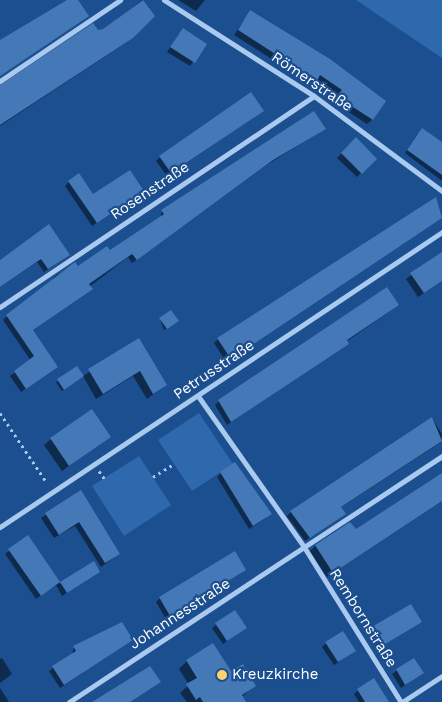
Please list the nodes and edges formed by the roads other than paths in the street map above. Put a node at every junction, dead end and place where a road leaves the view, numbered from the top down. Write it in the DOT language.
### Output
graph roads {
  1 [pos="120,0"];
  2 [pos="164,0"];
  3 [pos="0,81"];
  4 [pos="314,96"];
  5 [pos="442,191"];
  6 [pos="442,232"];
  7 [pos="0,307"];
  8 [pos="198,396"];
  9 [pos="442,456"];
  10 [pos="0,527"];
  11 [pos="304,547"];
  12 [pos="442,676"];
  13 [pos="69,702"];
  14 [pos="402,702"];
  1 -- 3 [label="street"];
  2 -- 4 [label="street, Römerstraße"];
  4 -- 5 [label="street, Römerstraße"];
  4 -- 7 [label="street, Rosenstraße"];
  6 -- 8 [label="street, Petrusstraße"];
  8 -- 10 [label="street, Petrusstraße"];
  8 -- 11 [label="street"];
  9 -- 11 [label="street, Johannesstraße"];
  11 -- 13 [label="street, Johannesstraße"];
  11 -- 14 [label="street, Rembornstraße"];
  12 -- 14 [label="street, Rembornstraße"];
}
